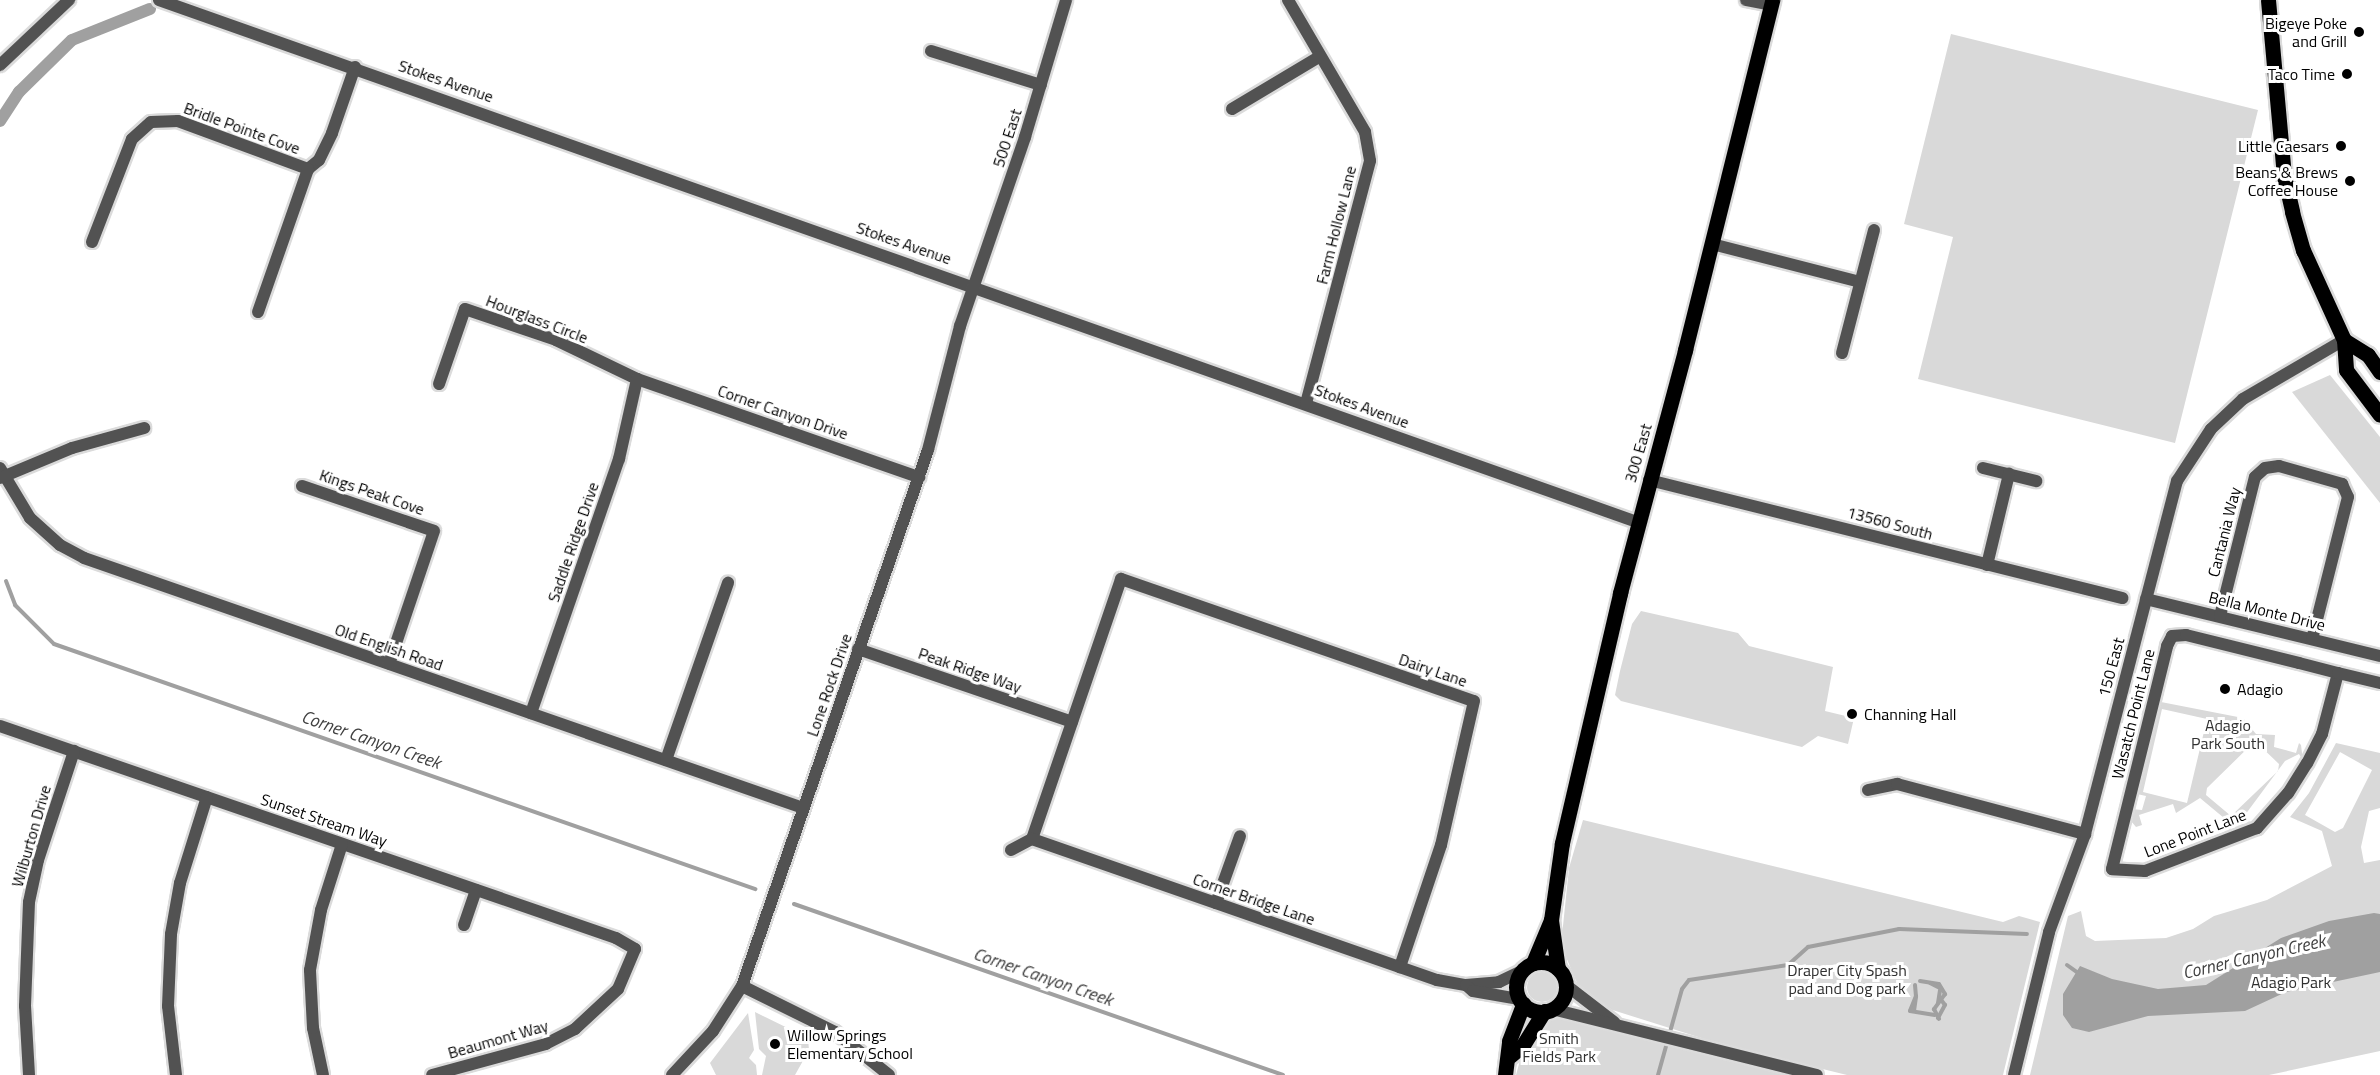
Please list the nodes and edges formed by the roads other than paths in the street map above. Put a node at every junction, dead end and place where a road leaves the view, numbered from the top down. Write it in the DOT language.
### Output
graph roads {
  1 [pos="69,0"];
  2 [pos="159,0"];
  3 [pos="1066,0"];
  4 [pos="1288,0"];
  5 [pos="1746,0"];
  6 [pos="2268,0"];
  7 [pos="1772,3"];
  8 [pos="932,51"];
  9 [pos="1319,57"];
  10 [pos="0,65"];
  11 [pos="355,67"];
  12 [pos="1041,85"];
  13 [pos="1232,109"];
  14 [pos="308,169"];
  15 [pos="1874,230"];
  16 [pos="92,242"];
  17 [pos="1712,244"];
  18 [pos="1860,282"];
  19 [pos="974,285"];
  20 [pos="258,312"];
  21 [pos="2344,340"];
  22 [pos="1842,353"];
  23 [pos="2380,372"];
  24 [pos="637,379"];
  25 [pos="439,384"];
  26 [pos="1306,404"];
  27 [pos="2380,415"];
  28 [pos="144,428"];
  29 [pos="1983,468"];
  30 [pos="1,474"];
  31 [pos="2009,474"];
  32 [pos="919,477"];
  33 [pos="1649,480"];
  34 [pos="2036,481"];
  35 [pos="302,486"];
  36 [pos="1637,522"];
  37 [pos="1987,565"];
  38 [pos="728,583"];
  39 [pos="2123,598"];
  40 [pos="2146,598"];
  41 [pos="2220,616"];
  42 [pos="2312,639"];
  43 [pos="858,650"];
  44 [pos="2380,656"];
  45 [pos="389,664"];
  46 [pos="2338,673"];
  47 [pos="2380,683"];
  48 [pos="531,713"];
  49 [pos="1072,722"];
  50 [pos="0,726"];
  51 [pos="74,751"];
  52 [pos="666,760"];
  53 [pos="1868,790"];
  54 [pos="207,797"];
  55 [pos="803,807"];
  56 [pos="2085,834"];
  57 [pos="1240,836"];
  58 [pos="1032,839"];
  59 [pos="342,844"];
  60 [pos="1011,850"];
  61 [pos="2112,869"];
  62 [pos="476,890"];
  63 [pos="1216,903"];
  64 [pos="1551,920"];
  65 [pos="464,925"];
  66 [pos="635,949"];
  67 [pos="1400,967"];
  68 [pos="1528,967"];
  69 [pos="1558,969"];
  70 [pos="1466,985"];
  71 [pos="1566,985"];
  72 [pos="742,986"];
  73 [pos="1521,1001"];
  74 [pos="1548,1010"];
  75 [pos="1614,1022"];
  76 [pos="1510,1056"];
  77 [pos="29,1075"];
  78 [pos="176,1075"];
  79 [pos="323,1075"];
  80 [pos="432,1075"];
  81 [pos="672,1075"];
  82 [pos="889,1075"];
  83 [pos="1504,1075"];
  84 [pos="1818,1075"];
  85 [pos="2014,1075"];
  1 -- 10 [label="street"];
  2 -- 11 [label="street, Stokes Avenue"];
  3 -- 12 [label="street, 500 East"];
  4 -- 9 [label="street, Farm Hollow Lane"];
  5 -- 7 [label="street"];
  6 -- 21 [label="main road"];
  7 -- 17 [label="main road, 300 East"];
  8 -- 12 [label="street"];
  9 -- 13 [label="street"];
  9 -- 26 [label="street, Farm Hollow Lane"];
  11 -- 14 [label="street, Bridle Pointe Cove"];
  11 -- 19 [label="street, Stokes Avenue"];
  12 -- 19 [label="street, 500 East"];
  14 -- 16 [label="street, Bridle Pointe Cove"];
  14 -- 20 [label="street"];
  15 -- 18 [label="street"];
  17 -- 18 [label="street"];
  17 -- 33 [label="main road, 300 East"];
  18 -- 22 [label="street"];
  19 -- 26 [label="street, Stokes Avenue"];
  19 -- 32 [label="street, Lone Rock Drive"];
  21 -- 23 [label="main road"];
  21 -- 27 [label="main road"];
  21 -- 40 [label="street, 150 East"];
  24 -- 25 [label="street, Hourglass Circle"];
  24 -- 32 [label="street, Corner Canyon Drive"];
  24 -- 48 [label="street, Saddle Ridge Drive"];
  26 -- 36 [label="street, Stokes Avenue"];
  28 -- 30 [label="street"];
  29 -- 31 [label="street"];
  30 -- 45 [label="street, Old English Road"];
  31 -- 34 [label="street"];
  31 -- 37 [label="street"];
  32 -- 43 [label="street, Lone Rock Drive"];
  33 -- 36 [label="main road, 300 East"];
  33 -- 37 [label="street, 13560 South"];
  35 -- 45 [label="street, Kings Peak Cove"];
  36 -- 64 [label="main road, 300 East"];
  37 -- 39 [label="street, 13560 South"];
  38 -- 52 [label="street"];
  40 -- 41 [label="street, Bella Monte Drive"];
  40 -- 56 [label="street, 150 East"];
  41 -- 42 [label="street, Bella Monte Drive"];
  41 -- 42 [label="street, Cantania Way"];
  42 -- 44 [label="street, Bella Monte Drive"];
  43 -- 49 [label="street, Peak Ridge Way"];
  43 -- 55 [label="street, Lone Rock Drive"];
  45 -- 48 [label="street, Old English Road"];
  46 -- 47 [label="street, Wasatch Point Lane"];
  46 -- 61 [label="street, Lone Point Lane"];
  46 -- 61 [label="street, Wasatch Point Lane"];
  48 -- 52 [label="street, Old English Road"];
  49 -- 58 [label="street"];
  49 -- 67 [label="street, Dairy Lane"];
  50 -- 51 [label="street, Sunset Stream Way"];
  51 -- 54 [label="street, Sunset Stream Way"];
  51 -- 77 [label="street, Wilburton Drive"];
  52 -- 55 [label="street, Old English Road"];
  53 -- 56 [label="street"];
  54 -- 59 [label="street, Sunset Stream Way"];
  54 -- 78 [label="street"];
  55 -- 72 [label="street, Lone Rock Drive"];
  56 -- 85 [label="street, 150 East"];
  57 -- 63 [label="street"];
  58 -- 60 [label="street"];
  58 -- 63 [label="street, Corner Bridge Lane"];
  59 -- 62 [label="street, Sunset Stream Way"];
  59 -- 79 [label="street"];
  62 -- 65 [label="street"];
  62 -- 66 [label="street, Sunset Stream Way"];
  63 -- 67 [label="street, Corner Bridge Lane"];
  64 -- 68 [label="main road, 300 East"];
  64 -- 69 [label="main road, 300 East"];
  66 -- 80 [label="street, Beaumont Way"];
  67 -- 70 [label="street, Corner Bridge Lane"];
  68 -- 69 [label="main road"];
  68 -- 70 [label="street, Corner Bridge Lane"];
  68 -- 73 [label="main road"];
  69 -- 71 [label="main road"];
  70 -- 73 [label="street, Corner Bridge Lane"];
  71 -- 74 [label="main road"];
  71 -- 75 [label="street"];
  72 -- 81 [label="street, Lone Rock Drive"];
  72 -- 82 [label="street"];
  73 -- 74 [label="main road"];
  73 -- 76 [label="main road"];
  74 -- 75 [label="street"];
  74 -- 76 [label="main road"];
  75 -- 84 [label="street"];
  76 -- 83 [label="main road"];
}
